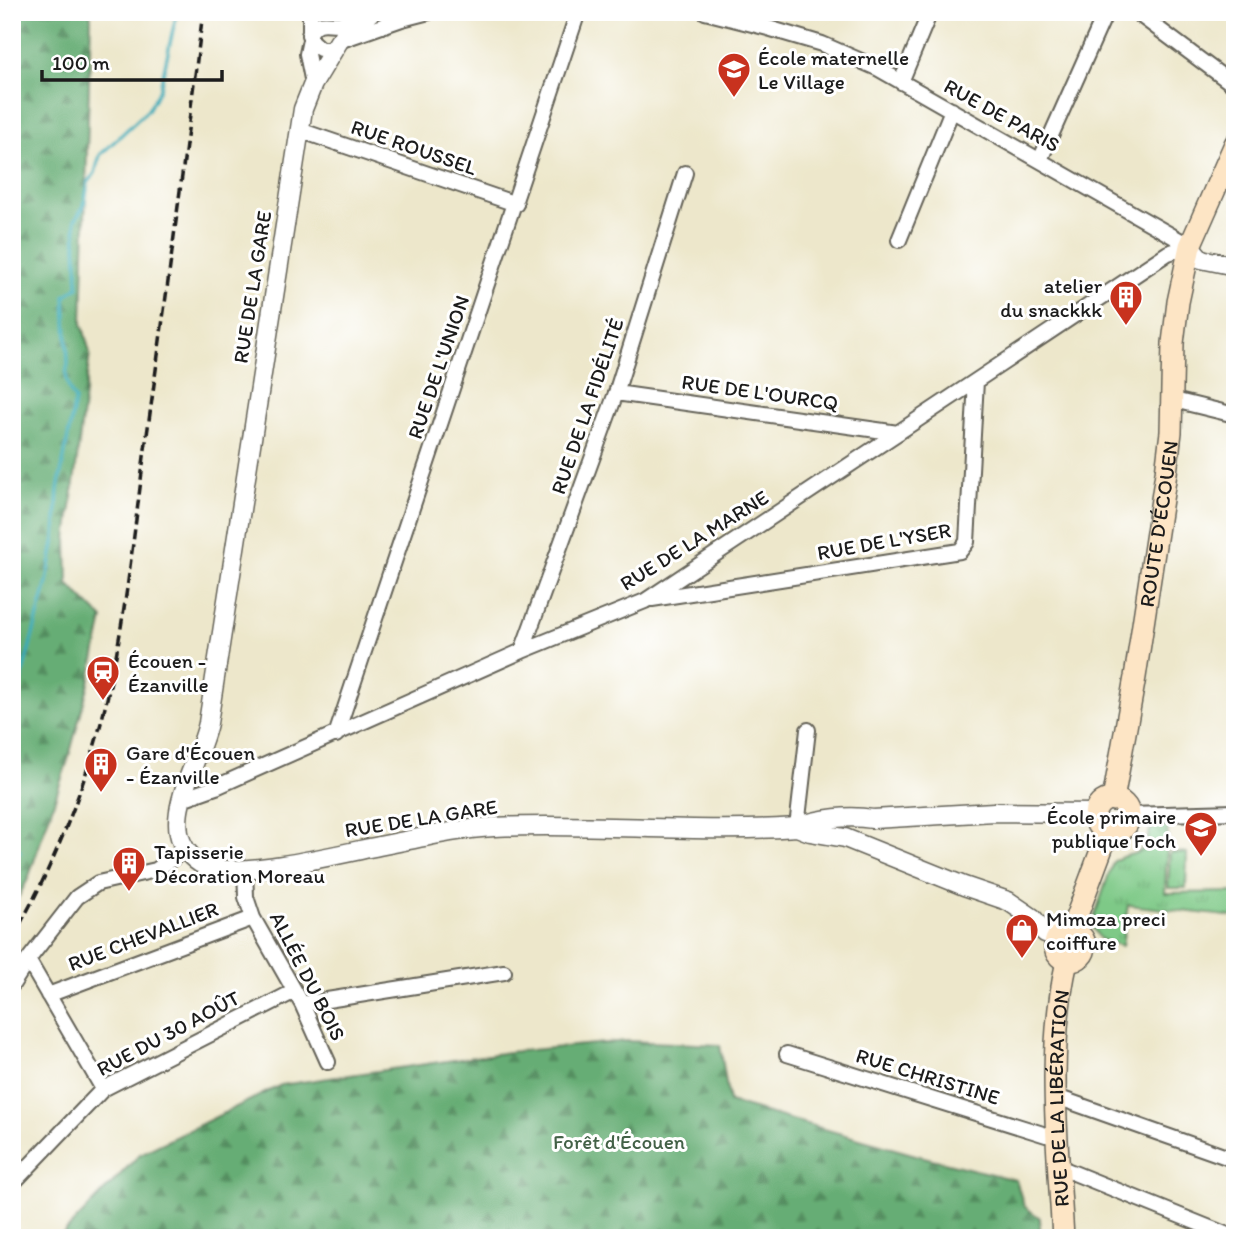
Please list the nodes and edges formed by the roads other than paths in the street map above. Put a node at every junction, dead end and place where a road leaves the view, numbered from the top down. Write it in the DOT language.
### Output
graph roads {
  1 [pos="310,12"];
  2 [pos="316,12"];
  3 [pos="374,12"];
  4 [pos="383,12"];
  5 [pos="429,12"];
  6 [pos="578,12"];
  7 [pos="705,12"];
  8 [pos="930,12"];
  9 [pos="1106,12"];
  10 [pos="1136,12"];
  11 [pos="726,14"];
  12 [pos="351,15"];
  13 [pos="402,19"];
  14 [pos="329,23"];
  15 [pos="310,38"];
  16 [pos="339,41"];
  17 [pos="901,82"];
  18 [pos="313,84"];
  19 [pos="1235,86"];
  20 [pos="952,110"];
  21 [pos="299,130"];
  22 [pos="1235,144"];
  23 [pos="1040,160"];
  24 [pos="685,173"];
  25 [pos="1226,184"];
  26 [pos="516,204"];
  27 [pos="899,240"];
  28 [pos="1190,246"];
  29 [pos="1235,266"];
  30 [pos="976,381"];
  31 [pos="616,393"];
  32 [pos="1171,402"];
  33 [pos="1235,415"];
  34 [pos="898,433"];
  35 [pos="645,601"];
  36 [pos="522,651"];
  37 [pos="808,730"];
  38 [pos="336,735"];
  39 [pos="182,799"];
  40 [pos="1104,806"];
  41 [pos="1235,813"];
  42 [pos="1129,815"];
  43 [pos="873,819"];
  44 [pos="797,827"];
  45 [pos="1108,832"];
  46 [pos="845,838"];
  47 [pos="186,849"];
  48 [pos="245,868"];
  49 [pos="253,918"];
  50 [pos="1065,934"];
  51 [pos="28,960"];
  52 [pos="504,972"];
  53 [pos="12,985"];
  54 [pos="48,995"];
  55 [pos="297,998"];
  56 [pos="787,1054"];
  57 [pos="328,1062"];
  58 [pos="103,1089"];
  59 [pos="1054,1096"];
  60 [pos="1056,1136"];
  61 [pos="1235,1160"];
  62 [pos="1059,1167"];
  63 [pos="12,1184"];
  64 [pos="1063,1238"];
  65 [pos="1235,1238"];
  1 -- 15 [label="street"];
  2 -- 14 [label="street"];
  3 -- 16 [label="street"];
  4 -- 13 [label="street"];
  5 -- 13 [label="street"];
  6 -- 26 [label="street, RUE DE L'UNION"];
  7 -- 11 [label="street, RUE DE PARIS"];
  8 -- 17 [label="street"];
  9 -- 23 [label="street"];
  10 -- 19 [label="street"];
  11 -- 17 [label="street, RUE DE PARIS"];
  12 -- 14 [label="street"];
  12 -- 16 [label="street"];
  13 -- 16 [label="street"];
  14 -- 15 [label="street"];
  14 -- 16 [label="street"];
  15 -- 16 [label="street"];
  15 -- 18 [label="street"];
  16 -- 18 [label="street, RUE DE LA GARE"];
  17 -- 20 [label="street, RUE DE PARIS"];
  18 -- 21 [label="street, RUE DE LA GARE"];
  20 -- 23 [label="street, RUE DE PARIS"];
  20 -- 27 [label="street"];
  21 -- 26 [label="street, RUE ROUSSEL"];
  21 -- 39 [label="street, RUE DE LA GARE"];
  22 -- 25 [label="main road, ROUTE D'ÉCOUEN"];
  23 -- 28 [label="street, RUE DE PARIS"];
  24 -- 31 [label="street, RUE DE LA FIDÉLITÉ"];
  25 -- 28 [label="main road, ROUTE D'ÉCOUEN"];
  26 -- 38 [label="street, RUE DE L'UNION"];
  28 -- 29 [label="street"];
  28 -- 30 [label="street, RUE DE LA MARNE"];
  28 -- 32 [label="main road, ROUTE D'ÉCOUEN"];
  30 -- 34 [label="street, RUE DE LA MARNE"];
  30 -- 35 [label="street, RUE DE L'YSER"];
  31 -- 34 [label="street, RUE DE L'OURCQ"];
  31 -- 36 [label="street, RUE DE LA FIDÉLITÉ"];
  32 -- 33 [label="street"];
  32 -- 40 [label="main road, ROUTE D'ÉCOUEN"];
  34 -- 35 [label="street, RUE DE LA MARNE"];
  35 -- 36 [label="street, RUE DE LA MARNE"];
  36 -- 38 [label="street, RUE DE LA MARNE"];
  37 -- 44 [label="street"];
  38 -- 39 [label="street, RUE DE LA MARNE"];
  39 -- 47 [label="street, RUE DE LA GARE"];
  40 -- 42 [label="main road"];
  40 -- 43 [label="street"];
  40 -- 45 [label="main road"];
  41 -- 42 [label="street"];
  42 -- 45 [label="main road"];
  43 -- 44 [label="street"];
  43 -- 46 [label="street"];
  44 -- 46 [label="street, RUE DE LA GARE"];
  44 -- 48 [label="street, RUE DE LA GARE"];
  45 -- 50 [label="main road"];
  46 -- 50 [label="street, RUE DE LA GARE"];
  47 -- 48 [label="street, RUE DE LA GARE"];
  47 -- 51 [label="street"];
  48 -- 49 [label="street, ALLÉE DU BOIS"];
  49 -- 54 [label="street, RUE CHEVALLIER"];
  49 -- 55 [label="street, ALLÉE DU BOIS"];
  50 -- 59 [label="main road, RUE DE LA LIBÉRATION"];
  51 -- 53 [label="street"];
  51 -- 54 [label="street"];
  52 -- 55 [label="street, RUE DU 30 AOÛT"];
  54 -- 58 [label="street"];
  55 -- 57 [label="street, ALLÉE DU BOIS"];
  55 -- 58 [label="street, RUE DU 30 AOÛT"];
  56 -- 60 [label="street, RUE CHRISTINE"];
  58 -- 63 [label="street, RUE DU 30 AOÛT"];
  59 -- 60 [label="main road, RUE DE LA LIBÉRATION"];
  59 -- 61 [label="street"];
  60 -- 62 [label="main road, RUE DE LA LIBÉRATION"];
  62 -- 64 [label="main road, RUE DE LA LIBÉRATION"];
  62 -- 65 [label="street"];
}
